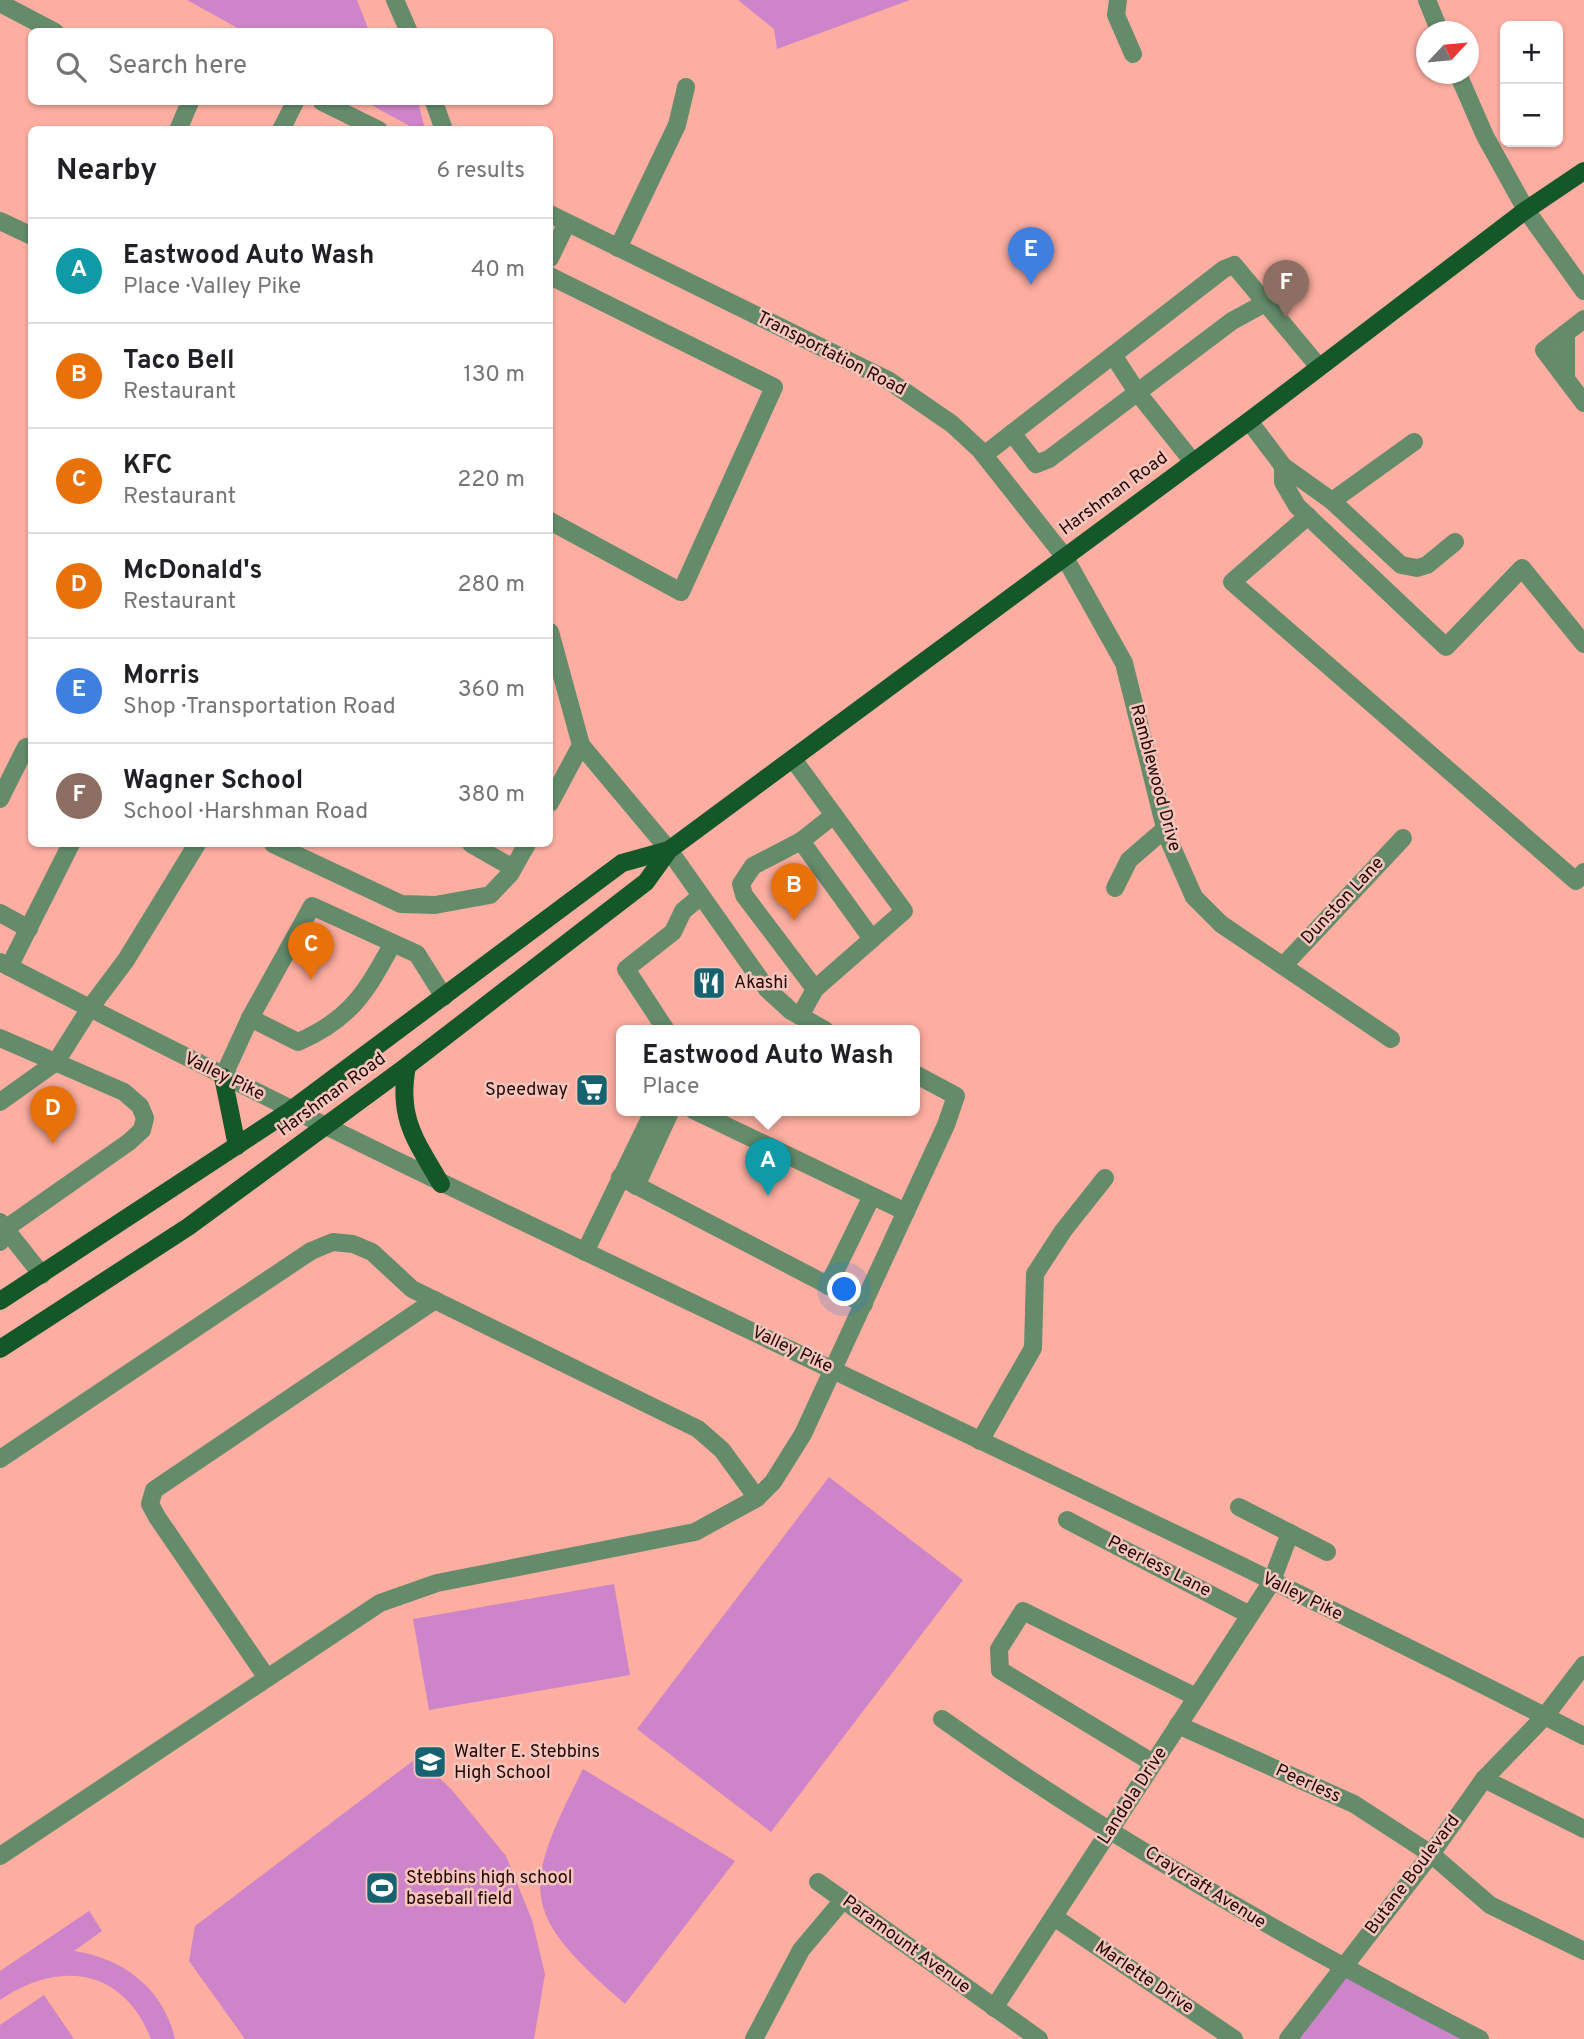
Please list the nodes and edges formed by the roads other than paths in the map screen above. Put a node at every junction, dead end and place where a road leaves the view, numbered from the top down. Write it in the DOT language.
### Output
graph roads {
  1 [pos="395,0"];
  2 [pos="1118,0"];
  3 [pos="1426,0"];
  4 [pos="0,3"];
  5 [pos="1435,21"];
  6 [pos="47,28"];
  7 [pos="407,28"];
  8 [pos="1133,54"];
  9 [pos="1462,84"];
  10 [pos="686,87"];
  11 [pos="189,105"];
  12 [pos="294,105"];
  13 [pos="328,105"];
  14 [pos="435,105"];
  15 [pos="180,126"];
  16 [pos="283,126"];
  17 [pos="371,126"];
  18 [pos="442,126"];
  19 [pos="1584,171"];
  20 [pos="1525,211"];
  21 [pos="553,216"];
  22 [pos="0,220"];
  23 [pos="567,223"];
  24 [pos="28,234"];
  25 [pos="618,248"];
  26 [pos="553,252"];
  27 [pos="553,277"];
  28 [pos="1584,291"];
  29 [pos="1265,303"];
  30 [pos="1584,320"];
  31 [pos="1113,355"];
  32 [pos="1319,368"];
  33 [pos="1137,392"];
  34 [pos="1584,403"];
  35 [pos="1249,421"];
  36 [pos="1012,433"];
  37 [pos="1414,442"];
  38 [pos="984,455"];
  39 [pos="1193,462"];
  40 [pos="1283,466"];
  41 [pos="1332,501"];
  42 [pos="1308,516"];
  43 [pos="553,523"];
  44 [pos="1455,541"];
  45 [pos="1064,556"];
  46 [pos="1584,644"];
  47 [pos="553,655"];
  48 [pos="557,686"];
  49 [pos="581,746"];
  50 [pos="28,748"];
  51 [pos="793,758"];
  52 [pos="553,797"];
  53 [pos="0,799"];
  54 [pos="834,815"];
  55 [pos="1166,828"];
  56 [pos="1403,838"];
  57 [pos="801,841"];
  58 [pos="70,847"];
  59 [pos="195,847"];
  60 [pos="279,847"];
  61 [pos="476,847"];
  62 [pos="525,847"];
  63 [pos="669,850"];
  64 [pos="513,868"];
  65 [pos="1584,872"];
  66 [pos="1115,888"];
  67 [pos="701,896"];
  68 [pos="0,913"];
  69 [pos="29,929"];
  70 [pos="872,939"];
  71 [pos="393,943"];
  72 [pos="4,965"];
  73 [pos="1283,966"];
  74 [pos="815,989"];
  75 [pos="444,996"];
  76 [pos="90,1009"];
  77 [pos="800,1016"];
  78 [pos="250,1018"];
  79 [pos="663,1025"];
  80 [pos="816,1025"];
  81 [pos="0,1038"];
  82 [pos="1391,1039"];
  83 [pos="57,1062"];
  84 [pos="407,1066"];
  85 [pos="223,1077"];
  86 [pos="920,1077"];
  87 [pos="0,1102"];
  88 [pos="291,1110"];
  89 [pos="652,1116"];
  90 [pos="667,1116"];
  91 [pos="705,1116"];
  92 [pos="324,1127"];
  93 [pos="237,1146"];
  94 [pos="1105,1178"];
  95 [pos="628,1182"];
  96 [pos="441,1184"];
  97 [pos="872,1196"];
  98 [pos="906,1212"];
  99 [pos="2,1231"];
  100 [pos="585,1252"];
  101 [pos="42,1275"];
  102 [pos="828,1286"];
  103 [pos="435,1300"];
  104 [pos="0,1301"];
  105 [pos="864,1304"];
  106 [pos="0,1349"];
  107 [pos="833,1369"];
  108 [pos="981,1441"];
  109 [pos="0,1459"];
  110 [pos="757,1498"];
  111 [pos="1239,1507"];
  112 [pos="1067,1520"];
  113 [pos="1290,1533"];
  114 [pos="1327,1552"];
  115 [pos="1271,1583"];
  116 [pos="1250,1615"];
  117 [pos="1584,1665"];
  118 [pos="267,1678"];
  119 [pos="1196,1698"];
  120 [pos="1545,1716"];
  121 [pos="942,1719"];
  122 [pos="1178,1725"];
  123 [pos="1584,1735"];
  124 [pos="1153,1763"];
  125 [pos="1484,1779"];
  126 [pos="1111,1829"];
  127 [pos="1584,1829"];
  128 [pos="1432,1854"];
  129 [pos="0,1856"];
  130 [pos="818,1882"];
  131 [pos="843,1900"];
  132 [pos="1054,1917"];
  133 [pos="1584,1951"];
  134 [pos="1343,1966"];
  135 [pos="993,2008"];
  136 [pos="754,2039"];
  137 [pos="1039,2039"];
  138 [pos="1234,2039"];
  139 [pos="1288,2039"];
  140 [pos="1480,2039"];
  1 -- 7 [label="street"];
  2 -- 8 [label="street"];
  3 -- 5 [label="street"];
  4 -- 6 [label="street"];
  9 -- 20 [label="street"];
  10 -- 25 [label="street"];
  11 -- 15 [label="street"];
  12 -- 16 [label="street"];
  13 -- 17 [label="street"];
  14 -- 18 [label="street"];
  19 -- 20 [label="main road, Harshman Road"];
  20 -- 28 [label="street"];
  20 -- 32 [label="main road, Harshman Road"];
  21 -- 23 [label="street, Transportation Road"];
  22 -- 24 [label="street"];
  23 -- 25 [label="street, Transportation Road"];
  23 -- 26 [label="street"];
  25 -- 38 [label="street, Transportation Road"];
  27 -- 43 [label="street"];
  29 -- 31 [label="street"];
  29 -- 32 [label="street"];
  29 -- 33 [label="street"];
  30 -- 34 [label="street"];
  31 -- 33 [label="street"];
  31 -- 36 [label="street"];
  32 -- 35 [label="main road, Harshman Road"];
  33 -- 36 [label="street"];
  33 -- 39 [label="street"];
  35 -- 39 [label="main road, Harshman Road"];
  35 -- 40 [label="street"];
  36 -- 38 [label="street"];
  37 -- 41 [label="street"];
  38 -- 45 [label="street, Transportation Road"];
  39 -- 45 [label="main road, Harshman Road"];
  40 -- 41 [label="street"];
  40 -- 42 [label="street"];
  41 -- 44 [label="street"];
  42 -- 46 [label="street"];
  42 -- 65 [label="street"];
  45 -- 51 [label="main road, Harshman Road"];
  45 -- 55 [label="street, Ramblewood Drive"];
  47 -- 48 [label="street"];
  48 -- 49 [label="street"];
  49 -- 52 [label="street"];
  49 -- 63 [label="street"];
  50 -- 53 [label="street"];
  51 -- 54 [label="street"];
  51 -- 63 [label="main road, Harshman Road"];
  54 -- 57 [label="street"];
  54 -- 70 [label="street"];
  55 -- 66 [label="street"];
  55 -- 73 [label="street, Ramblewood Drive"];
  56 -- 73 [label="street, Dunston Lane"];
  57 -- 70 [label="street"];
  57 -- 74 [label="street"];
  58 -- 69 [label="street"];
  59 -- 76 [label="street"];
  60 -- 64 [label="street"];
  61 -- 64 [label="street"];
  62 -- 64 [label="street"];
  63 -- 67 [label="street"];
  63 -- 75 [label="main road, Harshman Road"];
  63 -- 84 [label="main road, Harshman Road"];
  67 -- 77 [label="street"];
  67 -- 79 [label="street"];
  68 -- 69 [label="street"];
  69 -- 72 [label="street"];
  70 -- 74 [label="street"];
  71 -- 75 [label="street"];
  71 -- 78 [label="street"];
  71 -- 78 [label="street"];
  72 -- 76 [label="street, Valley Pike"];
  73 -- 82 [label="street, Ramblewood Drive"];
  74 -- 77 [label="street"];
  75 -- 88 [label="main road, Harshman Road"];
  76 -- 83 [label="street"];
  76 -- 85 [label="street, Valley Pike"];
  77 -- 80 [label="street"];
  78 -- 85 [label="street"];
  81 -- 83 [label="street"];
  83 -- 87 [label="street"];
  83 -- 99 [label="street"];
  84 -- 92 [label="main road, Harshman Road"];
  84 -- 96 [label="main road"];
  85 -- 88 [label="street, Valley Pike"];
  85 -- 93 [label="main road"];
  86 -- 98 [label="street"];
  88 -- 92 [label="street, Valley Pike"];
  88 -- 93 [label="main road, Harshman Road"];
  89 -- 95 [label="street"];
  90 -- 95 [label="street"];
  91 -- 97 [label="street"];
  92 -- 96 [label="street, Valley Pike"];
  92 -- 106 [label="main road, Harshman Road"];
  93 -- 101 [label="main road, Harshman Road"];
  94 -- 108 [label="street"];
  95 -- 100 [label="street"];
  95 -- 102 [label="street"];
  96 -- 100 [label="street, Valley Pike"];
  97 -- 98 [label="street"];
  97 -- 102 [label="street"];
  98 -- 105 [label="street"];
  99 -- 101 [label="street"];
  100 -- 107 [label="street, Valley Pike"];
  101 -- 104 [label="main road, Harshman Road"];
  102 -- 105 [label="street"];
  103 -- 109 [label="street"];
  103 -- 110 [label="street"];
  103 -- 118 [label="street"];
  105 -- 107 [label="street"];
  107 -- 108 [label="street, Valley Pike"];
  107 -- 110 [label="street"];
  108 -- 115 [label="street, Valley Pike"];
  110 -- 118 [label="street"];
  111 -- 113 [label="street"];
  112 -- 116 [label="street, Peerless Lane"];
  113 -- 114 [label="street"];
  113 -- 115 [label="street, Landola Drive"];
  115 -- 116 [label="street, Landola Drive"];
  115 -- 120 [label="street, Valley Pike"];
  116 -- 119 [label="street, Landola Drive"];
  117 -- 120 [label="street, Butane Boulevard"];
  118 -- 129 [label="street"];
  119 -- 122 [label="street, Landola Drive"];
  119 -- 124 [label="street"];
  120 -- 123 [label="street, Valley Pike"];
  120 -- 125 [label="street, Butane Boulevard"];
  121 -- 126 [label="street, Craycraft Avenue"];
  122 -- 124 [label="street, Landola Drive"];
  122 -- 128 [label="street, Peerless"];
  124 -- 126 [label="street, Landola Drive"];
  125 -- 127 [label="street"];
  125 -- 128 [label="street, Butane Boulevard"];
  126 -- 132 [label="street, Landola Drive"];
  126 -- 134 [label="street, Craycraft Avenue"];
  128 -- 133 [label="street, Peerless"];
  128 -- 134 [label="street, Butane Boulevard"];
  130 -- 131 [label="street, Paramount Avenue"];
  131 -- 135 [label="street, Paramount Avenue"];
  131 -- 136 [label="street"];
  132 -- 135 [label="street, Landola Drive"];
  132 -- 138 [label="street, Marlette Drive"];
  134 -- 139 [label="street, Butane Boulevard"];
  134 -- 140 [label="street, Craycraft Avenue"];
  135 -- 137 [label="street, Paramount Avenue"];
}
